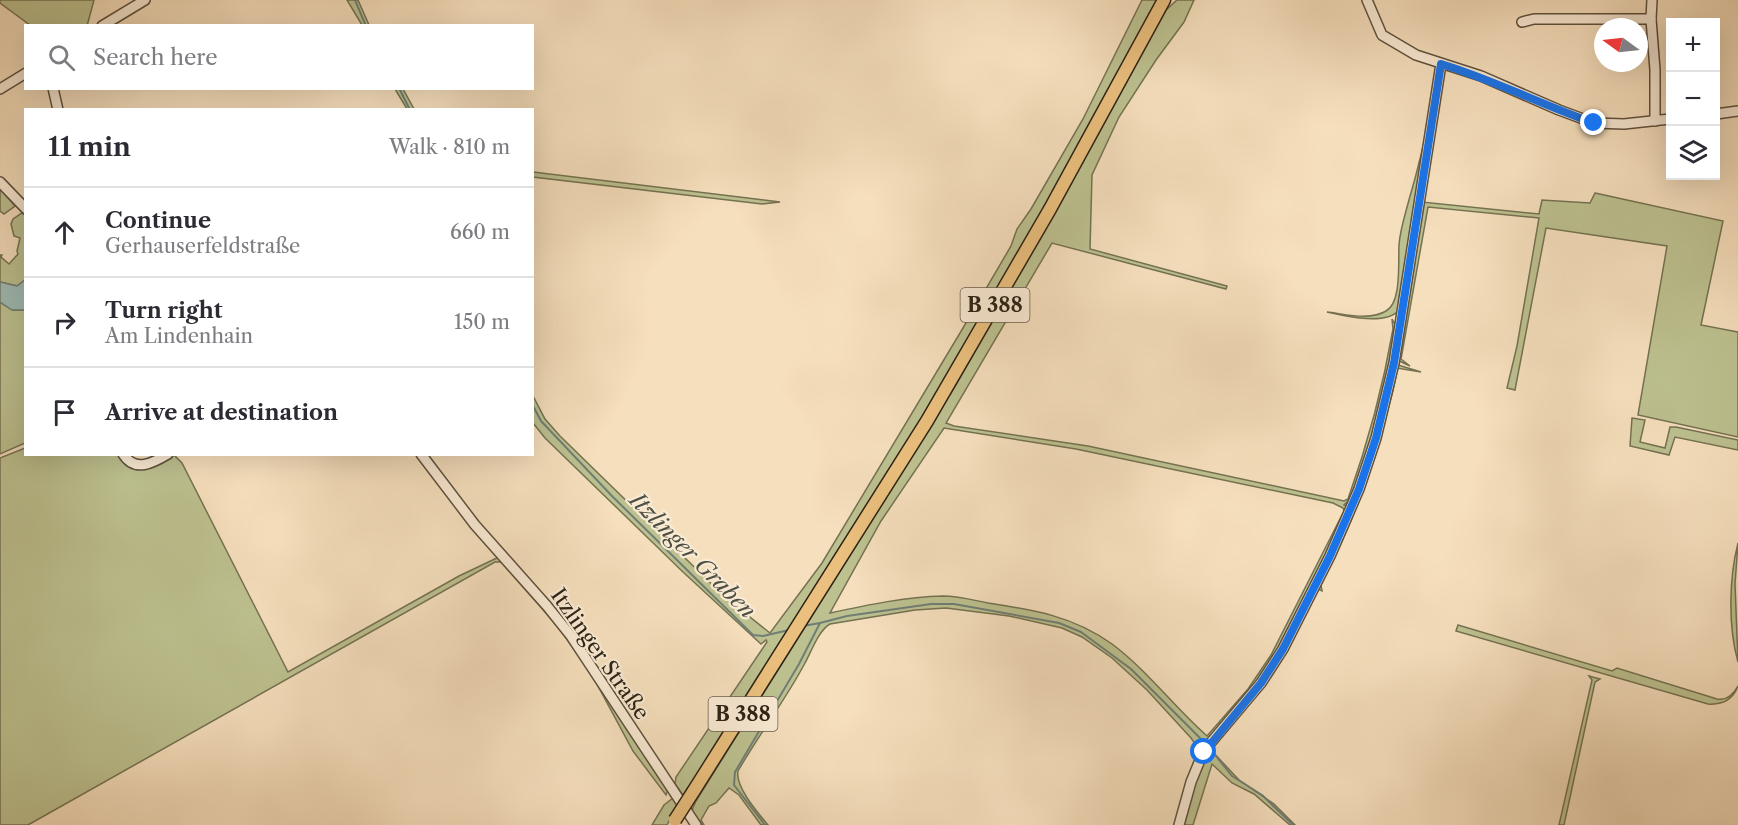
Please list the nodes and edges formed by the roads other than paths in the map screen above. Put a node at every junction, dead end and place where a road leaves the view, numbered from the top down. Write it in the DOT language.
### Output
graph roads {
  1 [pos="145,0"];
  2 [pos="1164,0"];
  3 [pos="1367,0"];
  4 [pos="1652,0"];
  5 [pos="1651,18"];
  6 [pos="1522,22"];
  7 [pos="105,24"];
  8 [pos="1441,64"];
  9 [pos="24,74"];
  10 [pos="0,89"];
  11 [pos="53,90"];
  12 [pos="58,108"];
  13 [pos="1738,111"];
  14 [pos="1720,113"];
  15 [pos="1666,120"];
  16 [pos="1655,121"];
  17 [pos="0,182"];
  18 [pos="24,205"];
  19 [pos="125,456"];
  20 [pos="165,456"];
  21 [pos="423,456"];
  22 [pos="673,823"];
  23 [pos="696,825"];
  24 [pos="1179,825"];
  1 -- 7 [label="street"];
  2 -- 22 [label="main road, B 388, bridge"];
  3 -- 8 [label="street"];
  4 -- 5 [label="street"];
  5 -- 6 [label="street"];
  5 -- 16 [label="street"];
  8 -- 16 [label="street"];
  8 -- 24 [label="street"];
  9 -- 10 [label="street"];
  11 -- 12 [label="street"];
  13 -- 14 [label="street"];
  15 -- 16 [label="street"];
  17 -- 18 [label="street"];
  19 -- 20 [label="street"];
  21 -- 23 [label="street, Itzlinger Straße"];
}
